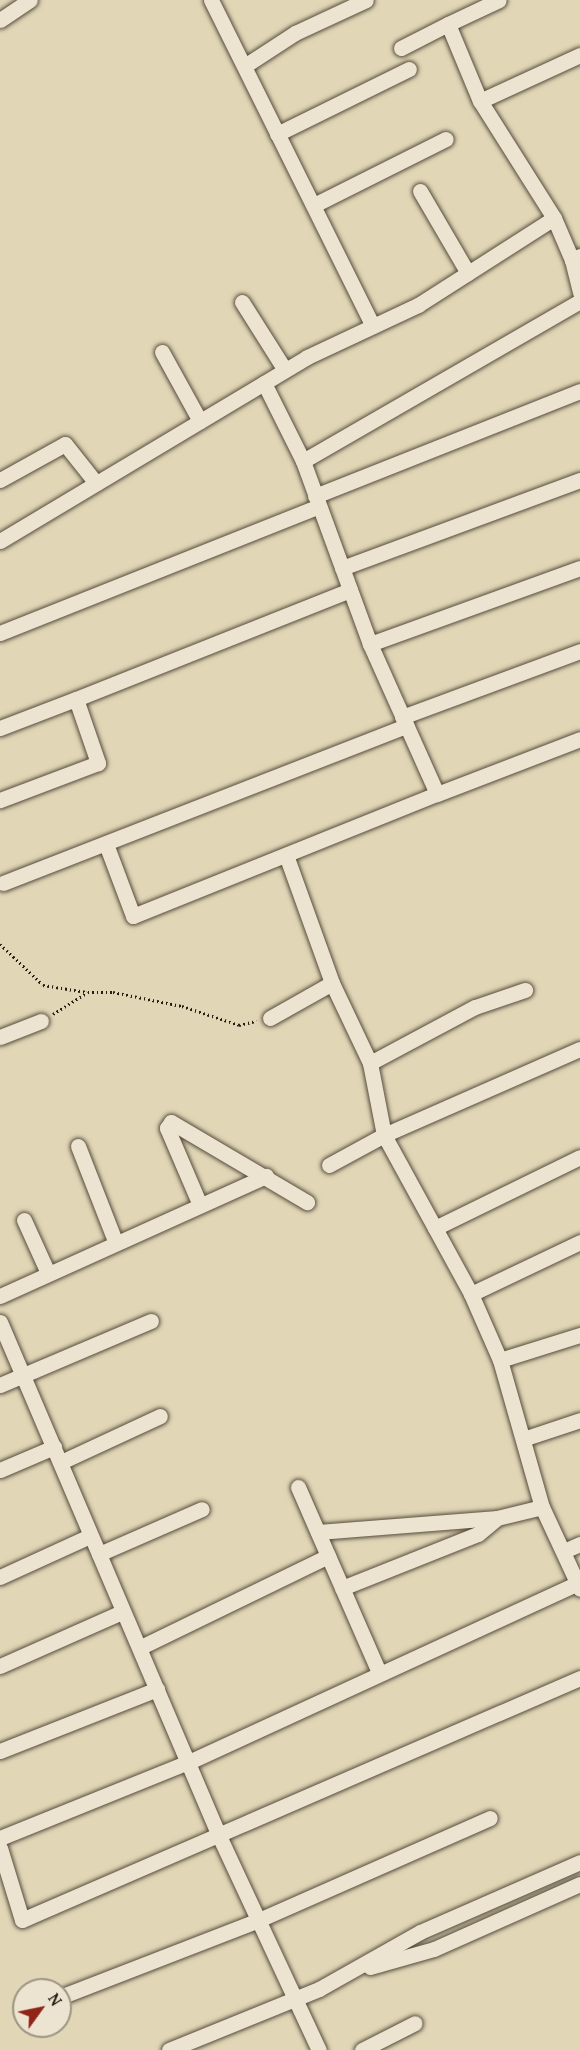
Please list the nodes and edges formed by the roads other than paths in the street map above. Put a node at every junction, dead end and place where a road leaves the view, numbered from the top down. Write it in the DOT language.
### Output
graph roads {
  1 [pos="30,0"];
  2 [pos="211,0"];
  3 [pos="366,0"];
  4 [pos="499,0"];
  5 [pos="0,20"];
  6 [pos="447,24"];
  7 [pos="401,48"];
  8 [pos="580,55"];
  9 [pos="246,65"];
  10 [pos="409,69"];
  11 [pos="480,101"];
  12 [pos="276,134"];
  13 [pos="446,139"];
  14 [pos="420,191"];
  15 [pos="316,204"];
  16 [pos="554,218"];
  17 [pos="576,258"];
  18 [pos="468,273"];
  19 [pos="580,293"];
  20 [pos="580,301"];
  21 [pos="242,302"];
  22 [pos="373,326"];
  23 [pos="162,352"];
  24 [pos="285,370"];
  25 [pos="264,382"];
  26 [pos="580,391"];
  27 [pos="200,421"];
  28 [pos="303,461"];
  29 [pos="0,480"];
  30 [pos="580,480"];
  31 [pos="96,483"];
  32 [pos="317,501"];
  33 [pos="0,541"];
  34 [pos="342,568"];
  35 [pos="580,568"];
  36 [pos="350,590"];
  37 [pos="0,633"];
  38 [pos="370,644"];
  39 [pos="580,651"];
  40 [pos="76,699"];
  41 [pos="404,721"];
  42 [pos="0,728"];
  43 [pos="580,739"];
  44 [pos="437,794"];
  45 [pos="0,800"];
  46 [pos="106,844"];
  47 [pos="286,855"];
  48 [pos="3,884"];
  49 [pos="332,983"];
  50 [pos="525,990"];
  51 [pos="270,1018"];
  52 [pos="41,1021"];
  53 [pos="0,1037"];
  54 [pos="580,1049"];
  55 [pos="370,1063"];
  56 [pos="384,1135"];
  57 [pos="78,1146"];
  58 [pos="580,1157"];
  59 [pos="329,1165"];
  60 [pos="266,1176"];
  61 [pos="307,1202"];
  62 [pos="200,1205"];
  63 [pos="24,1220"];
  64 [pos="435,1227"];
  65 [pos="115,1241"];
  66 [pos="580,1242"];
  67 [pos="48,1273"];
  68 [pos="471,1294"];
  69 [pos="0,1296"];
  70 [pos="151,1321"];
  71 [pos="0,1322"];
  72 [pos="580,1335"];
  73 [pos="500,1360"];
  74 [pos="23,1376"];
  75 [pos="0,1385"];
  76 [pos="160,1416"];
  77 [pos="580,1420"];
  78 [pos="523,1439"];
  79 [pos="54,1447"];
  80 [pos="61,1462"];
  81 [pos="0,1470"];
  82 [pos="298,1487"];
  83 [pos="542,1507"];
  84 [pos="202,1509"];
  85 [pos="497,1518"];
  86 [pos="318,1532"];
  87 [pos="90,1536"];
  88 [pos="580,1544"];
  89 [pos="564,1551"];
  90 [pos="99,1554"];
  91 [pos="328,1556"];
  92 [pos="0,1577"];
  93 [pos="579,1586"];
  94 [pos="342,1588"];
  95 [pos="122,1612"];
  96 [pos="141,1647"];
  97 [pos="0,1666"];
  98 [pos="379,1672"];
  99 [pos="580,1678"];
  100 [pos="158,1689"];
  101 [pos="0,1751"];
  102 [pos="191,1761"];
  103 [pos="490,1818"];
  104 [pos="0,1838"];
  105 [pos="220,1838"];
  106 [pos="0,1848"];
  107 [pos="580,1862"];
  108 [pos="580,1884"];
  109 [pos="5,1885"];
  110 [pos="261,1919"];
  111 [pos="350,1973"];
  112 [pos="72,1992"];
  113 [pos="297,1998"];
  114 [pos="415,2023"];
  115 [pos="169,2050"];
  116 [pos="319,2050"];
  117 [pos="362,2050"];
  1 -- 5 [label="street"];
  2 -- 9 [label="street"];
  3 -- 9 [label="street"];
  4 -- 6 [label="street"];
  6 -- 7 [label="street"];
  6 -- 11 [label="street"];
  8 -- 11 [label="street"];
  9 -- 12 [label="street"];
  10 -- 12 [label="street"];
  11 -- 16 [label="street"];
  12 -- 15 [label="street"];
  13 -- 15 [label="street"];
  14 -- 18 [label="street"];
  15 -- 22 [label="street"];
  16 -- 17 [label="street"];
  16 -- 18 [label="street"];
  17 -- 19 [label="street"];
  18 -- 22 [label="street"];
  20 -- 28 [label="street"];
  21 -- 24 [label="street"];
  22 -- 24 [label="street"];
  23 -- 27 [label="street"];
  24 -- 25 [label="street"];
  25 -- 27 [label="street"];
  25 -- 28 [label="street"];
  26 -- 32 [label="street"];
  27 -- 31 [label="street"];
  28 -- 32 [label="street"];
  29 -- 31 [label="street"];
  30 -- 34 [label="street"];
  31 -- 33 [label="street"];
  32 -- 34 [label="street"];
  32 -- 37 [label="street"];
  34 -- 36 [label="street"];
  35 -- 38 [label="street"];
  36 -- 38 [label="street"];
  36 -- 40 [label="street"];
  38 -- 41 [label="street"];
  39 -- 41 [label="street"];
  40 -- 42 [label="street"];
  40 -- 45 [label="street"];
  41 -- 44 [label="street"];
  41 -- 46 [label="street"];
  43 -- 44 [label="street"];
  44 -- 47 [label="street"];
  46 -- 47 [label="street"];
  46 -- 48 [label="street"];
  47 -- 49 [label="street"];
  49 -- 51 [label="street"];
  49 -- 55 [label="street"];
  50 -- 55 [label="street"];
  52 -- 53 [label="street"];
  54 -- 56 [label="street"];
  55 -- 56 [label="street"];
  56 -- 59 [label="street"];
  56 -- 64 [label="street"];
  57 -- 65 [label="street"];
  58 -- 64 [label="street"];
  60 -- 61 [label="street"];
  60 -- 62 [label="street"];
  60 -- 62 [label="street"];
  62 -- 65 [label="street"];
  63 -- 67 [label="street"];
  64 -- 68 [label="street"];
  65 -- 67 [label="street"];
  66 -- 68 [label="street"];
  67 -- 69 [label="street"];
  68 -- 73 [label="street"];
  70 -- 74 [label="street"];
  71 -- 74 [label="street"];
  72 -- 73 [label="street"];
  73 -- 78 [label="street"];
  74 -- 75 [label="street"];
  74 -- 79 [label="street"];
  76 -- 80 [label="street"];
  77 -- 78 [label="street"];
  78 -- 83 [label="street"];
  79 -- 80 [label="street"];
  79 -- 81 [label="street"];
  80 -- 87 [label="street"];
  82 -- 86 [label="street"];
  83 -- 85 [label="street"];
  83 -- 89 [label="street"];
  84 -- 90 [label="street"];
  85 -- 86 [label="street"];
  85 -- 94 [label="street"];
  86 -- 91 [label="street"];
  87 -- 90 [label="street"];
  87 -- 92 [label="street"];
  88 -- 89 [label="street"];
  89 -- 93 [label="street"];
  90 -- 95 [label="street"];
  91 -- 94 [label="street"];
  91 -- 96 [label="street"];
  93 -- 98 [label="street"];
  94 -- 98 [label="street"];
  95 -- 96 [label="street"];
  95 -- 97 [label="street"];
  96 -- 100 [label="street"];
  98 -- 102 [label="street"];
  99 -- 105 [label="street"];
  100 -- 101 [label="street"];
  100 -- 102 [label="street"];
  102 -- 104 [label="street"];
  102 -- 105 [label="street"];
  103 -- 110 [label="street"];
  105 -- 109 [label="street"];
  105 -- 110 [label="street"];
  106 -- 109 [label="street"];
  107 -- 111 [label="street"];
  108 -- 111 [label="street"];
  110 -- 112 [label="street"];
  110 -- 113 [label="street"];
  111 -- 113 [label="street"];
  113 -- 115 [label="street"];
  113 -- 116 [label="street"];
  114 -- 117 [label="street"];
}
